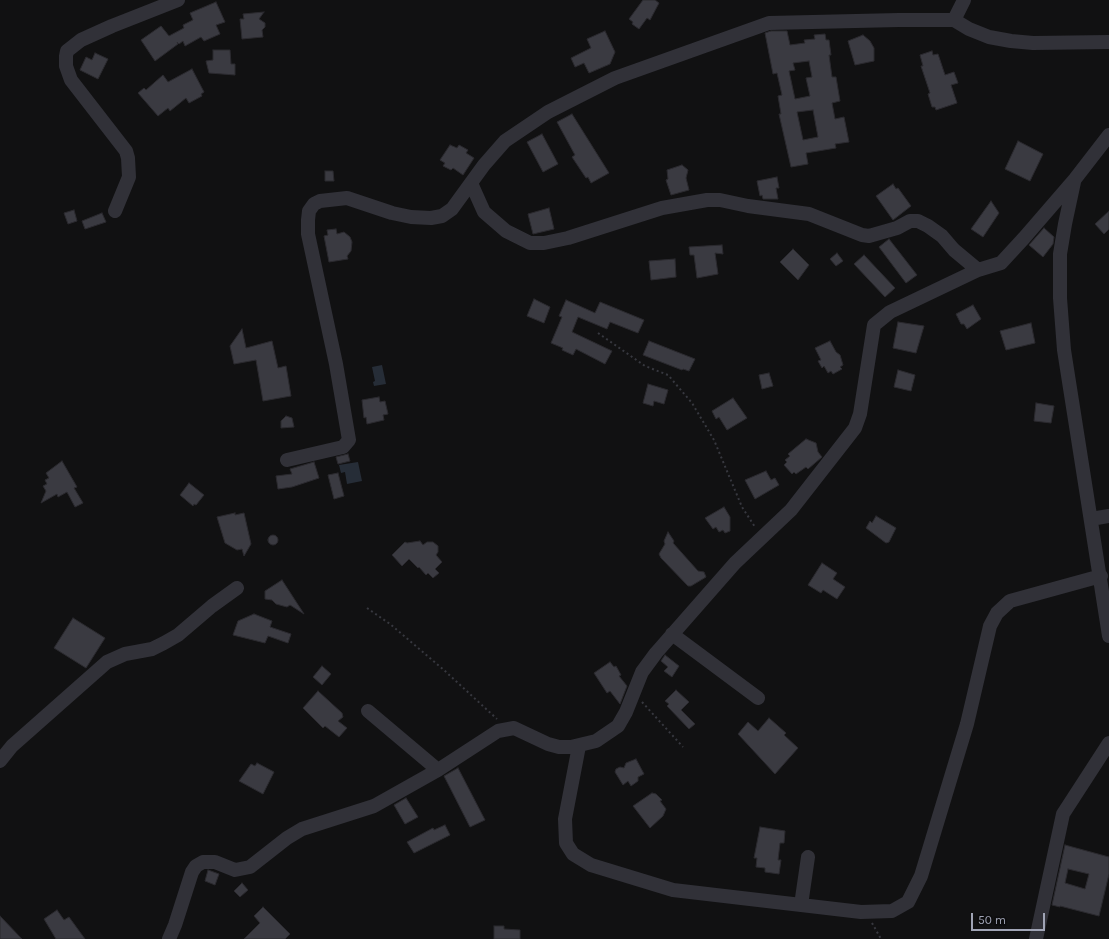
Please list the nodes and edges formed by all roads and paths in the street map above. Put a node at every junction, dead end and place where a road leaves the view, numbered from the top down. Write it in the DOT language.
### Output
graph roads {
  1 [pos="178,0"];
  2 [pos="964,0"];
  3 [pos="954,20"];
  4 [pos="1109,42"];
  5 [pos="1109,135"];
  6 [pos="1075,179"];
  7 [pos="471,183"];
  8 [pos="115,212"];
  9 [pos="978,270"];
  10 [pos="598,333"];
  11 [pos="287,460"];
  12 [pos="1109,516"];
  13 [pos="1091,519"];
  14 [pos="772,528"];
  15 [pos="1101,576"];
  16 [pos="237,588"];
  17 [pos="367,608"];
  18 [pos="672,634"];
  19 [pos="1109,636"];
  20 [pos="633,692"];
  21 [pos="758,698"];
  22 [pos="368,711"];
  23 [pos="506,728"];
  24 [pos="1109,743"];
  25 [pos="579,746"];
  26 [pos="683,747"];
  27 [pos="0,761"];
  28 [pos="438,770"];
  29 [pos="808,857"];
  30 [pos="801,905"];
  31 [pos="866,912"];
  32 [pos="168,939"];
  33 [pos="881,939"];
  34 [pos="1036,939"];
  1 -- 8 [label="street"];
  2 -- 3 [label="street"];
  3 -- 4 [label="street"];
  3 -- 7 [label="street"];
  5 -- 6 [label="street"];
  6 -- 9 [label="street"];
  6 -- 13 [label="street"];
  7 -- 9 [label="street"];
  7 -- 11 [label="street"];
  9 -- 14 [label="street"];
  10 -- 14 [label="path"];
  12 -- 13 [label="street"];
  13 -- 15 [label="street"];
  14 -- 18 [label="street"];
  15 -- 19 [label="street"];
  15 -- 31 [label="street"];
  16 -- 27 [label="street"];
  17 -- 23 [label="path"];
  18 -- 20 [label="street"];
  18 -- 21 [label="street"];
  20 -- 25 [label="street"];
  20 -- 26 [label="path"];
  22 -- 28 [label="street"];
  23 -- 25 [label="street"];
  23 -- 28 [label="street"];
  24 -- 34 [label="street"];
  25 -- 30 [label="street"];
  28 -- 32 [label="street"];
  29 -- 30 [label="street"];
  30 -- 31 [label="street"];
  31 -- 33 [label="path"];
}
